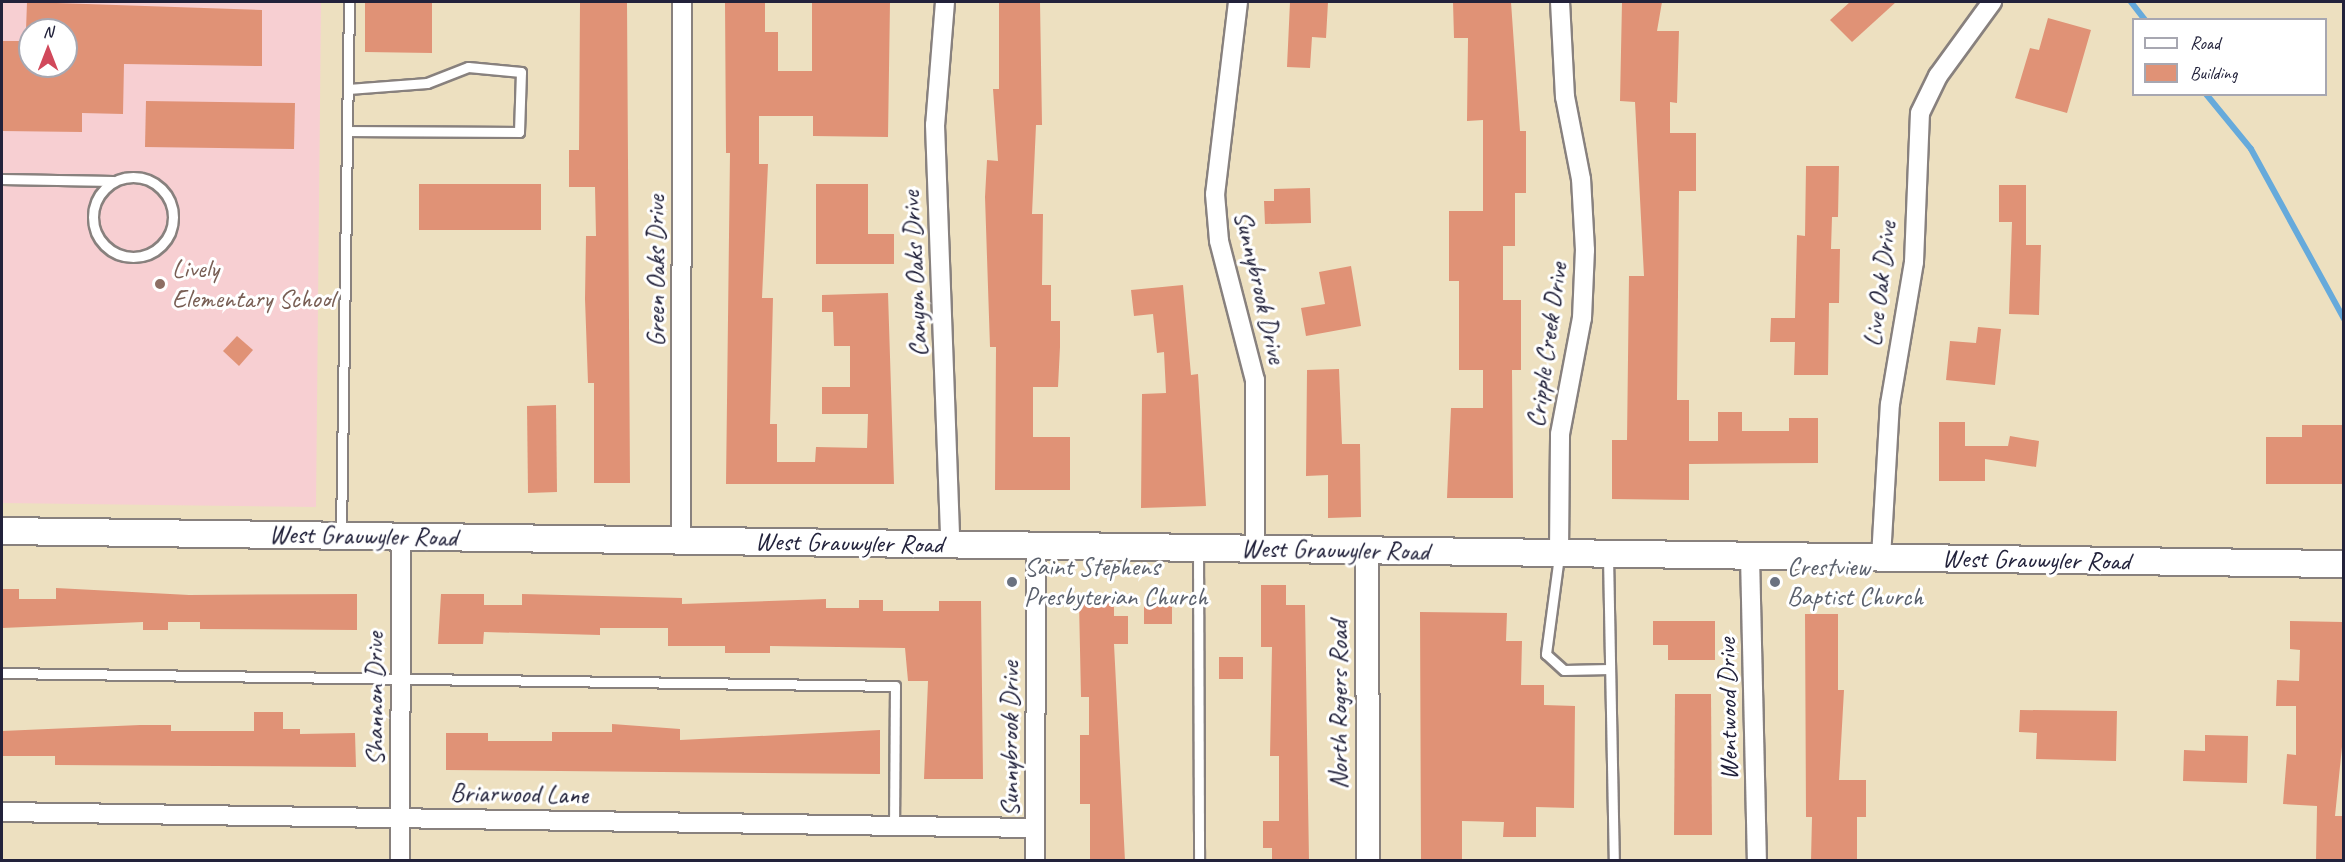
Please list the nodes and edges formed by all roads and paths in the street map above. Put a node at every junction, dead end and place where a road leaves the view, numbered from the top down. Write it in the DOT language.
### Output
graph roads {
  1 [pos="349,2"];
  2 [pos="682,2"];
  3 [pos="945,2"];
  4 [pos="1238,2"];
  5 [pos="1560,2"];
  6 [pos="1992,2"];
  7 [pos="348,89"];
  8 [pos="347,130"];
  9 [pos="2,179"];
  10 [pos="113,181"];
  11 [pos="2,531"];
  12 [pos="340,536"];
  13 [pos="401,537"];
  14 [pos="681,540"];
  15 [pos="950,544"];
  16 [pos="1036,546"];
  17 [pos="1198,548"];
  18 [pos="1255,549"];
  19 [pos="1367,550"];
  20 [pos="1559,553"];
  21 [pos="1608,554"];
  22 [pos="1750,556"];
  23 [pos="1881,558"];
  24 [pos="2343,564"];
  25 [pos="1610,669"];
  26 [pos="2,673"];
  27 [pos="401,681"];
  28 [pos="2,812"];
  29 [pos="401,818"];
  30 [pos="894,826"];
  31 [pos="1035,828"];
  32 [pos="400,861"];
  33 [pos="1035,861"];
  34 [pos="1199,861"];
  35 [pos="1368,861"];
  36 [pos="1614,861"];
  37 [pos="1757,861"];
  1 -- 7 [label="lane"];
  2 -- 14 [label="street, Green Oaks Drive"];
  3 -- 15 [label="street, Canyon Oaks Drive"];
  4 -- 18 [label="street, Sunnybrook Drive"];
  5 -- 20 [label="street, Cripple Creek Drive"];
  6 -- 23 [label="street, Live Oak Drive"];
  7 -- 8 [label="lane"];
  7 -- 8 [label="lane"];
  8 -- 12 [label="lane"];
  9 -- 10 [label="lane"];
  10 -- 10 [label="lane"];
  11 -- 12 [label="main road, West Grauwyler Road"];
  12 -- 13 [label="main road, West Grauwyler Road"];
  13 -- 14 [label="main road, West Grauwyler Road"];
  13 -- 27 [label="street, Shannon Drive"];
  14 -- 15 [label="main road, West Grauwyler Road"];
  15 -- 16 [label="main road, West Grauwyler Road"];
  16 -- 17 [label="main road, West Grauwyler Road"];
  16 -- 31 [label="street, Sunnybrook Drive"];
  17 -- 18 [label="main road, West Grauwyler Road"];
  17 -- 34 [label="lane"];
  18 -- 19 [label="main road, West Grauwyler Road"];
  19 -- 20 [label="main road, West Grauwyler Road"];
  19 -- 35 [label="street, North Rogers Road"];
  20 -- 21 [label="main road, West Grauwyler Road"];
  20 -- 25 [label="lane"];
  21 -- 22 [label="main road, West Grauwyler Road"];
  21 -- 25 [label="lane"];
  22 -- 23 [label="main road, West Grauwyler Road"];
  22 -- 37 [label="street, Wentwood Drive"];
  23 -- 24 [label="main road, West Grauwyler Road"];
  25 -- 36 [label="lane"];
  26 -- 27 [label="lane"];
  27 -- 29 [label="street, Shannon Drive"];
  27 -- 30 [label="lane"];
  28 -- 29 [label="street, Briarwood Lane"];
  29 -- 30 [label="street, Briarwood Lane"];
  29 -- 32 [label="street, Shannon Drive"];
  30 -- 31 [label="street, Briarwood Lane"];
  31 -- 33 [label="street, Sunnybrook Drive"];
}
